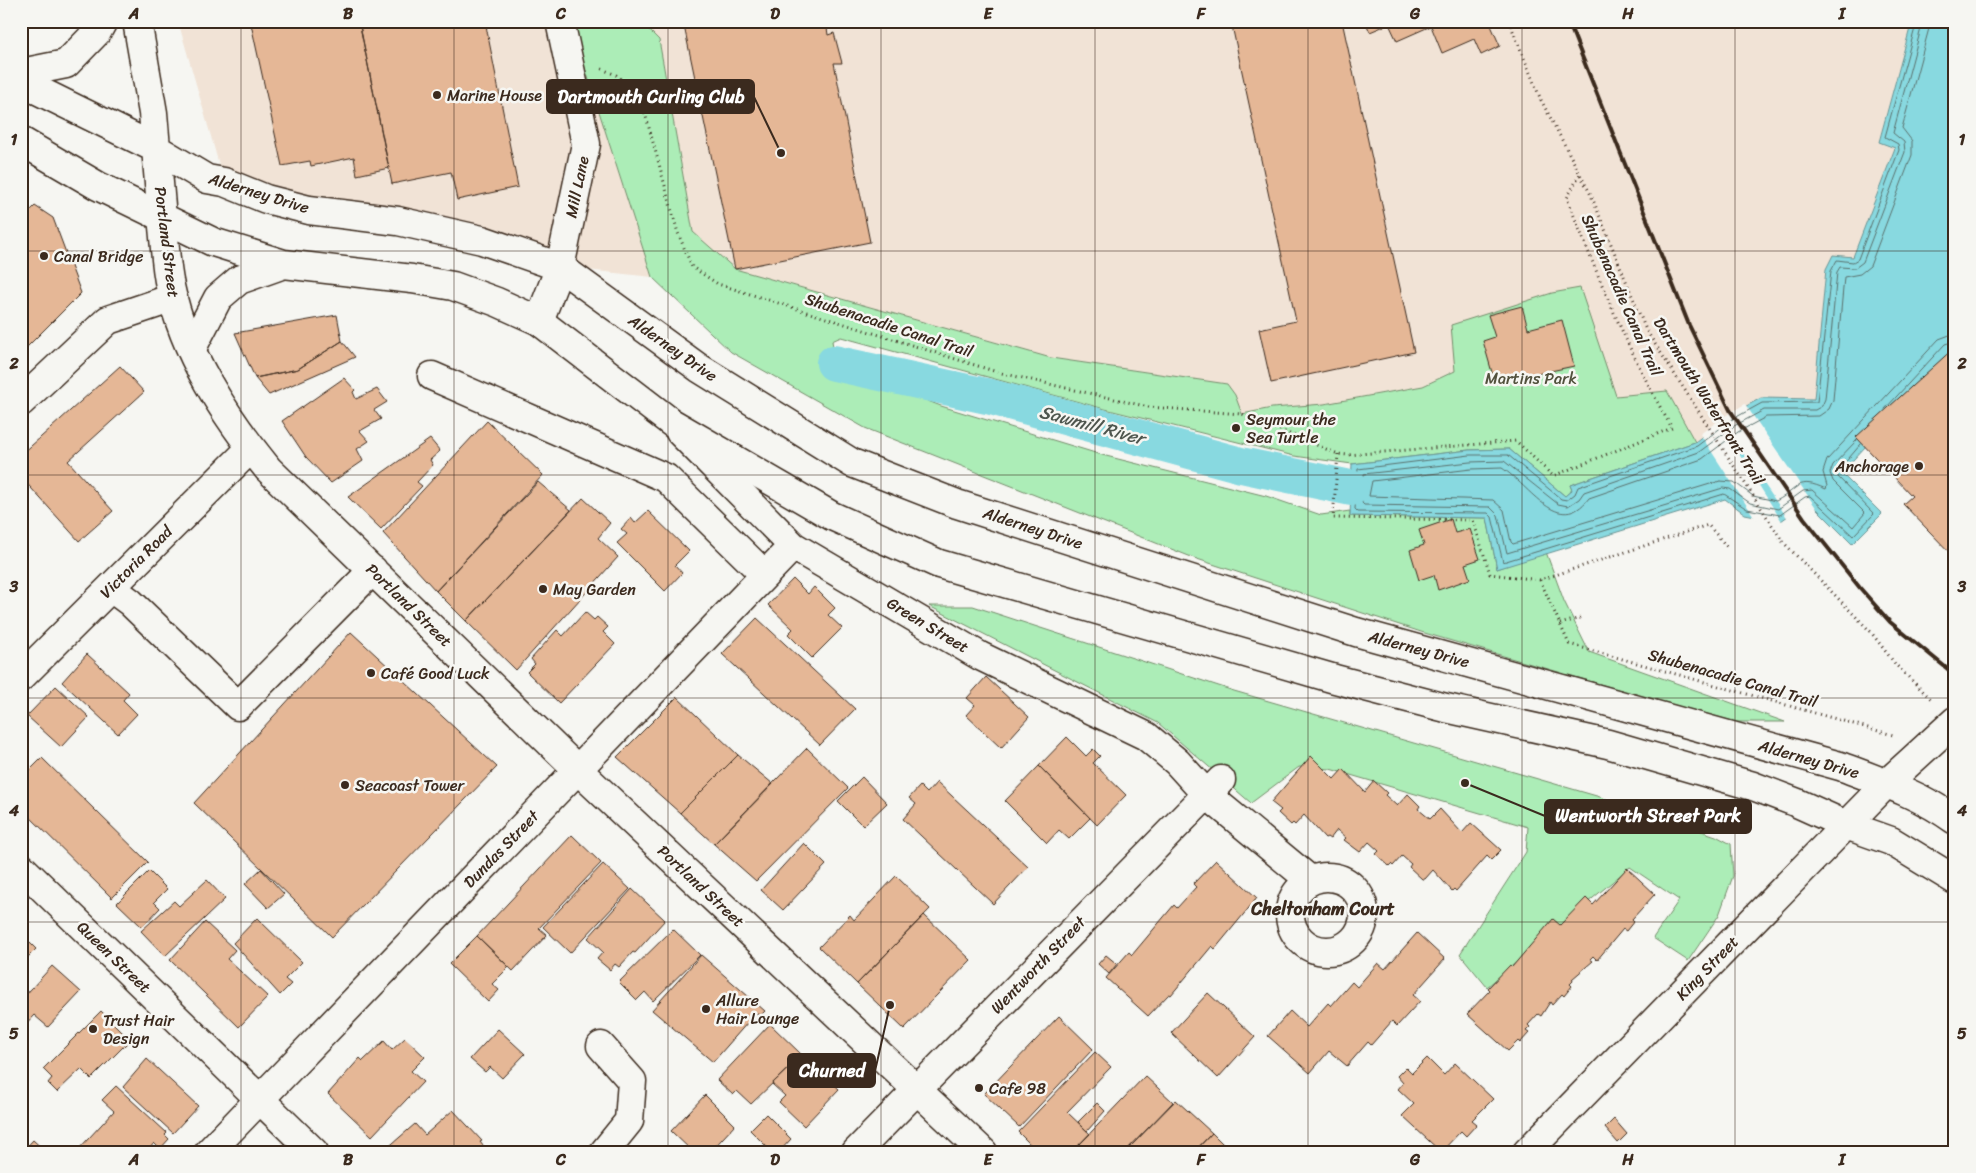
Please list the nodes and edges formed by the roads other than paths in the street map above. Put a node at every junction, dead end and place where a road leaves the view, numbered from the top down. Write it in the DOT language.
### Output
graph roads {
  1 [pos="103,21"];
  2 [pos="137,21"];
  3 [pos="560,21"];
  4 [pos="21,73"];
  5 [pos="21,82"];
  6 [pos="21,141"];
  7 [pos="155,148"];
  8 [pos="162,218"];
  9 [pos="284,264"];
  10 [pos="560,267"];
  11 [pos="173,298"];
  12 [pos="540,321"];
  13 [pos="192,348"];
  14 [pos="432,376"];
  15 [pos="21,402"];
  16 [pos="672,424"];
  17 [pos="251,448"];
  18 [pos="793,546"];
  19 [pos="373,570"];
  20 [pos="766,575"];
  21 [pos="111,588"];
  22 [pos="21,677"];
  23 [pos="1955,720"];
  24 [pos="578,770"];
  25 [pos="1887,783"];
  26 [pos="1213,787"];
  27 [pos="1955,820"];
  28 [pos="1846,825"];
  29 [pos="21,867"];
  30 [pos="1310,880"];
  31 [pos="1955,880"];
  32 [pos="601,1046"];
  33 [pos="917,1090"];
  34 [pos="259,1098"];
  35 [pos="208,1152"];
  36 [pos="314,1152"];
  37 [pos="604,1152"];
  38 [pos="856,1152"];
  39 [pos="983,1152"];
  40 [pos="1527,1152"];
  1 -- 4 [label="street"];
  2 -- 7 [label="street, Portland Street"];
  3 -- 10 [label="street, Mill Lane"];
  5 -- 7 [label="street, Alderney Drive"];
  6 -- 8 [label="street"];
  7 -- 8 [label="street, Portland Street"];
  7 -- 10 [label="street, Alderney Drive"];
  8 -- 9 [label="street"];
  8 -- 11 [label="street, Portland Street"];
  9 -- 12 [label="street"];
  9 -- 13 [label="street"];
  10 -- 12 [label="street, Mill Lane"];
  10 -- 25 [label="street, Alderney Drive"];
  11 -- 13 [label="street, Portland Street"];
  11 -- 15 [label="street"];
  12 -- 16 [label="street"];
  13 -- 17 [label="street, Portland Street"];
  14 -- 20 [label="street"];
  16 -- 18 [label="street, Green Street"];
  16 -- 28 [label="street"];
  17 -- 19 [label="street, Portland Street"];
  17 -- 21 [label="street, Victoria Road"];
  18 -- 20 [label="street, Dundas Street"];
  18 -- 26 [label="street, Green Street"];
  19 -- 21 [label="street"];
  19 -- 24 [label="street, Portland Street"];
  20 -- 24 [label="street, Dundas Street"];
  21 -- 22 [label="street, Victoria Road"];
  23 -- 25 [label="street, King Street"];
  24 -- 33 [label="street, Portland Street"];
  24 -- 34 [label="street, Dundas Street"];
  25 -- 27 [label="street, Alderney Drive"];
  25 -- 28 [label="street, King Street"];
  26 -- 30 [label="street"];
  26 -- 33 [label="street, Wentworth Street"];
  28 -- 31 [label="street"];
  28 -- 40 [label="street, King Street"];
  29 -- 34 [label="street, Queen Street"];
  32 -- 37 [label="street"];
  33 -- 38 [label="street, Wentworth Street"];
  33 -- 39 [label="street, Portland Street"];
  34 -- 35 [label="street, Dundas Street"];
  34 -- 36 [label="street, Queen Street"];
}
